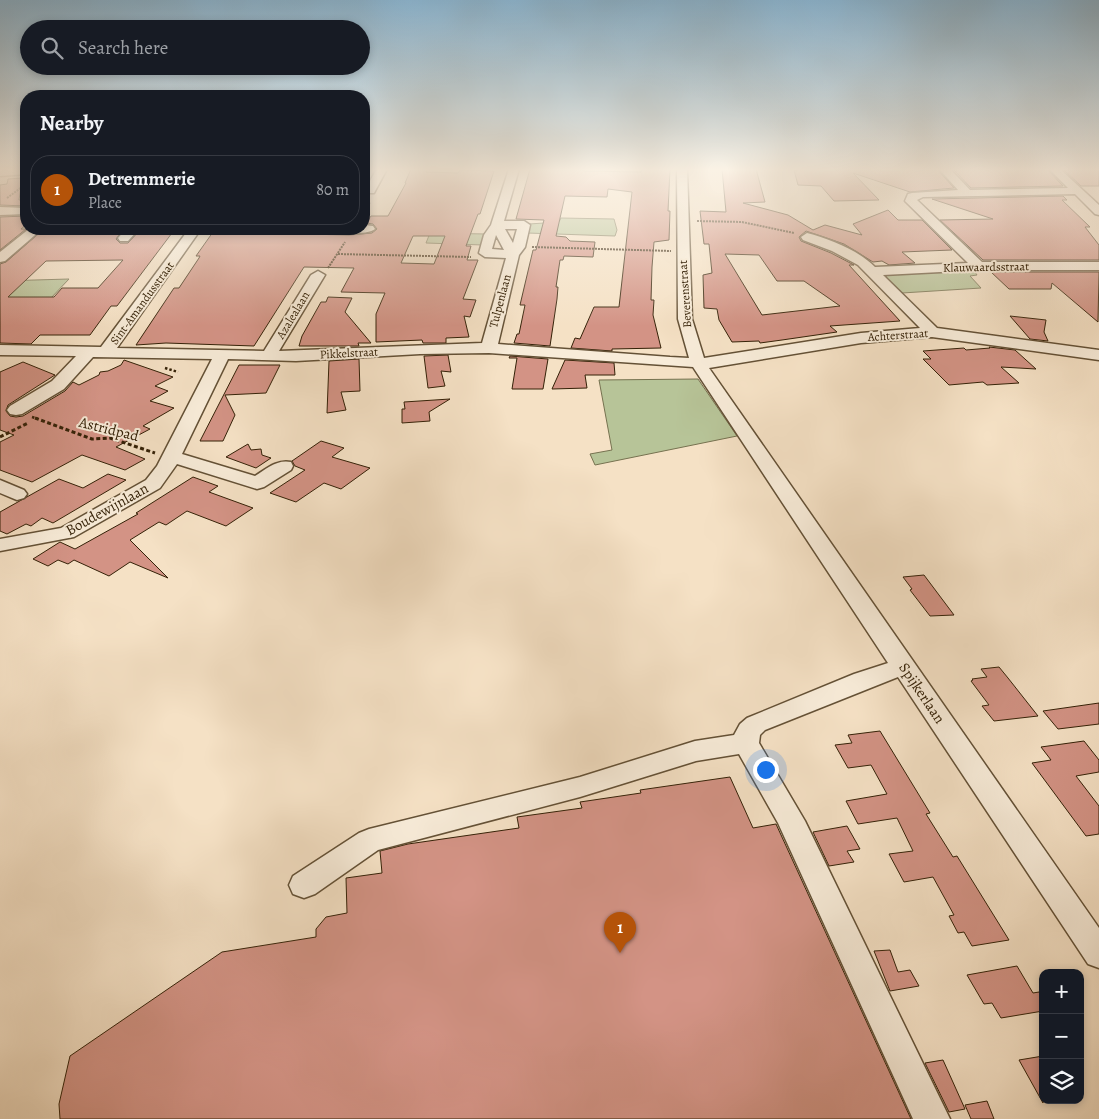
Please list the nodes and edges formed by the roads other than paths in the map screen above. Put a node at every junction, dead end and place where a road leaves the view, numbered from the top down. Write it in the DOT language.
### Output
graph roads {
  1 [pos="498,221"];
  2 [pos="682,221"];
  3 [pos="932,221"];
  4 [pos="497,225"];
  5 [pos="29,235"];
  6 [pos="191,235"];
  7 [pos="807,237"];
  8 [pos="516,250"];
  9 [pos="0,258"];
  10 [pos="980,266"];
  11 [pos="1099,266"];
  12 [pos="873,271"];
  13 [pos="318,275"];
  14 [pos="932,332"];
  15 [pos="488,348"];
  16 [pos="0,350"];
  17 [pos="89,352"];
  18 [pos="106,352"];
  19 [pos="222,354"];
  20 [pos="269,355"];
  21 [pos="1099,355"];
  22 [pos="698,363"];
  23 [pos="16,410"];
  24 [pos="745,433"];
  25 [pos="170,457"];
  26 [pos="284,466"];
  27 [pos="0,546"];
  28 [pos="904,666"];
  29 [pos="746,743"];
  30 [pos="304,884"];
  31 [pos="1099,954"];
  32 [pos="932,1119"];
  1 -- 4 [label="street, Tulpenlaan"];
  2 -- 22 [label="street, Beverenstraat"];
  3 -- 10 [label="street"];
  4 -- 8 [label="street, Tulpenlaan"];
  4 -- 8 [label="street, Tulpenlaan"];
  4 -- 8 [label="street, Tulpenlaan"];
  5 -- 9 [label="street"];
  6 -- 18 [label="street, Sint-Amandusstraat"];
  7 -- 12 [label="street"];
  8 -- 15 [label="street, Tulpenlaan"];
  10 -- 11 [label="street, Klauwaardsstraat"];
  10 -- 12 [label="street, Klauwaardsstraat"];
  12 -- 14 [label="street"];
  13 -- 20 [label="street, Azalealaan"];
  14 -- 21 [label="street, Achterstraat"];
  14 -- 22 [label="street, Achterstraat"];
  15 -- 20 [label="street, Pikkelstraat"];
  15 -- 22 [label="street, Pikkelstraat"];
  16 -- 17 [label="street, Pikkelstraat"];
  17 -- 18 [label="street, Pikkelstraat"];
  17 -- 23 [label="street"];
  18 -- 19 [label="street, Pikkelstraat"];
  19 -- 20 [label="street, Pikkelstraat"];
  19 -- 25 [label="street, Boudewijnlaan"];
  22 -- 24 [label="street, Beverenstraat"];
  24 -- 28 [label="street, Spijkerlaan"];
  25 -- 26 [label="street"];
  25 -- 27 [label="street, Boudewijnlaan"];
  28 -- 29 [label="street"];
  28 -- 31 [label="street, Spijkerlaan"];
  29 -- 30 [label="street"];
  29 -- 32 [label="street"];
}
